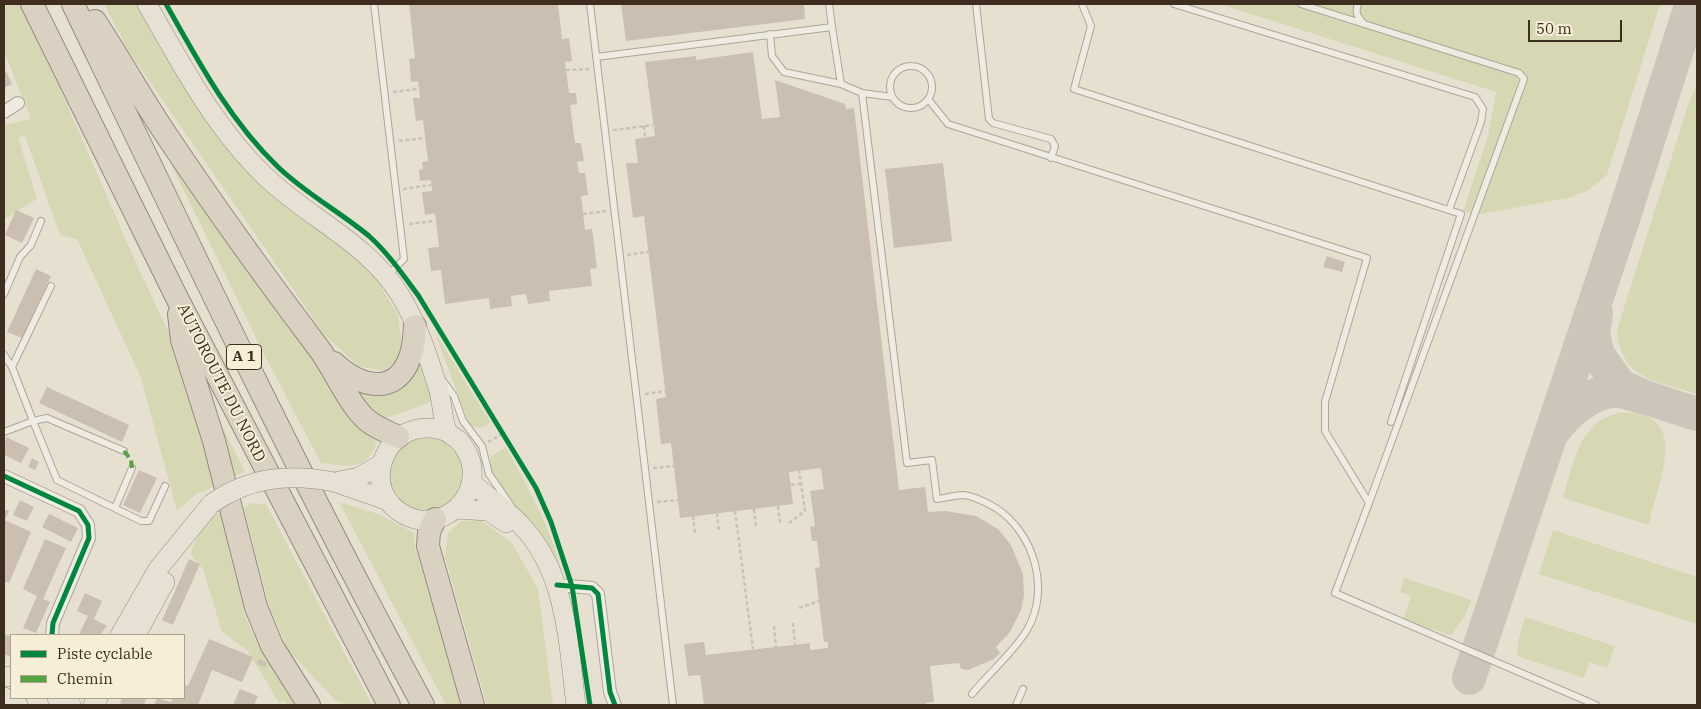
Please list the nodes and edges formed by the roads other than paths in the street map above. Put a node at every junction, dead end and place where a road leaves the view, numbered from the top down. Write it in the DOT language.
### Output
graph roads {
  1 [pos="32,4"];
  2 [pos="73,4"];
  3 [pos="147,4"];
  4 [pos="374,4"];
  5 [pos="590,4"];
  6 [pos="829,4"];
  7 [pos="976,4"];
  8 [pos="1082,4"];
  9 [pos="1174,4"];
  10 [pos="1301,4"];
  11 [pos="1358,4"];
  12 [pos="1364,24"];
  13 [pos="832,27"];
  14 [pos="770,34"];
  15 [pos="596,57"];
  16 [pos="841,84"];
  17 [pos="862,93"];
  18 [pos="892,97"];
  19 [pos="928,99"];
  20 [pos="18,103"];
  21 [pos="4,112"];
  22 [pos="1051,158"];
  23 [pos="1449,210"];
  24 [pos="41,221"];
  25 [pos="387,276"];
  26 [pos="51,286"];
  27 [pos="4,294"];
  28 [pos="176,296"];
  29 [pos="416,326"];
  30 [pos="322,352"];
  31 [pos="4,355"];
  32 [pos="430,366"];
  33 [pos="12,367"];
  34 [pos="439,392"];
  35 [pos="33,421"];
  36 [pos="1391,422"];
  37 [pos="425,427"];
  38 [pos="4,432"];
  39 [pos="448,432"];
  40 [pos="398,436"];
  41 [pos="124,451"];
  42 [pos="381,464"];
  43 [pos="132,468"];
  44 [pos="4,476"];
  45 [pos="334,482"];
  46 [pos="472,483"];
  47 [pos="165,486"];
  48 [pos="389,501"];
  49 [pos="1369,503"];
  50 [pos="115,508"];
  51 [pos="456,509"];
  52 [pos="434,519"];
  53 [pos="521,525"];
  54 [pos="174,550"];
  55 [pos="557,585"];
  56 [pos="52,634"];
  57 [pos="121,634"];
  58 [pos="137,634"];
  59 [pos="280,660"];
  60 [pos="1023,689"];
  61 [pos="972,694"];
  62 [pos="4,697"];
  63 [pos="58,699"];
  64 [pos="18,705"];
  65 [pos="71,705"];
  66 [pos="309,705"];
  67 [pos="327,705"];
  68 [pos="389,705"];
  69 [pos="423,705"];
  70 [pos="473,705"];
  71 [pos="564,705"];
  72 [pos="576,705"];
  73 [pos="615,705"];
  74 [pos="673,705"];
  75 [pos="1016,705"];
  76 [pos="1596,705"];
  1 -- 28 [label="highway, AUTOROUTE DU NORD / A 1"];
  2 -- 30 [label="highway"];
  2 -- 69 [label="highway, AUTOROUTE DU NORD / A 1"];
  3 -- 25 [label="main road"];
  4 -- 25 [label="lane"];
  5 -- 15 [label="lane"];
  6 -- 13 [label="lane"];
  7 -- 22 [label="lane"];
  8 -- 23 [label="lane"];
  9 -- 23 [label="lane"];
  10 -- 12 [label="lane"];
  11 -- 12 [label="lane"];
  12 -- 49 [label="lane"];
  13 -- 14 [label="lane"];
  13 -- 16 [label="lane"];
  14 -- 15 [label="lane"];
  14 -- 16 [label="lane"];
  15 -- 74 [label="lane"];
  16 -- 17 [label="lane"];
  17 -- 18 [label="lane"];
  17 -- 61 [label="lane"];
  18 -- 19 [label="lane"];
  18 -- 19 [label="lane"];
  19 -- 22 [label="lane"];
  20 -- 21 [label="street"];
  22 -- 49 [label="lane"];
  23 -- 36 [label="lane"];
  24 -- 27 [label="lane"];
  25 -- 29 [label="main road"];
  26 -- 33 [label="lane"];
  28 -- 59 [label="highway"];
  28 -- 68 [label="highway, AUTOROUTE DU NORD / A 1"];
  29 -- 30 [label="highway"];
  29 -- 32 [label="main road"];
  30 -- 40 [label="highway"];
  31 -- 33 [label="lane"];
  32 -- 34 [label="main road"];
  32 -- 53 [label="lane"];
  33 -- 35 [label="lane"];
  34 -- 37 [label="main road"];
  34 -- 39 [label="main road"];
  35 -- 38 [label="lane"];
  35 -- 41 [label="lane"];
  35 -- 50 [label="lane"];
  37 -- 39 [label="main road"];
  37 -- 40 [label="main road"];
  39 -- 46 [label="main road"];
  40 -- 42 [label="main road"];
  42 -- 45 [label="main road"];
  42 -- 48 [label="main road"];
  43 -- 50 [label="lane"];
  44 -- 56 [label="street"];
  45 -- 48 [label="main road"];
  45 -- 54 [label="main road, bridge"];
  46 -- 51 [label="main road"];
  46 -- 53 [label="main road"];
  47 -- 50 [label="lane"];
  48 -- 52 [label="main road"];
  49 -- 76 [label="lane"];
  51 -- 52 [label="main road"];
  51 -- 71 [label="main road"];
  52 -- 70 [label="highway"];
  53 -- 55 [label="main road"];
  54 -- 57 [label="main road"];
  54 -- 58 [label="main road"];
  55 -- 72 [label="main road"];
  55 -- 73 [label="street"];
  59 -- 66 [label="highway"];
  59 -- 67 [label="highway"];
  60 -- 75 [label="lane"];
  62 -- 64 [label="main road"];
  63 -- 65 [label="main road"];
}
